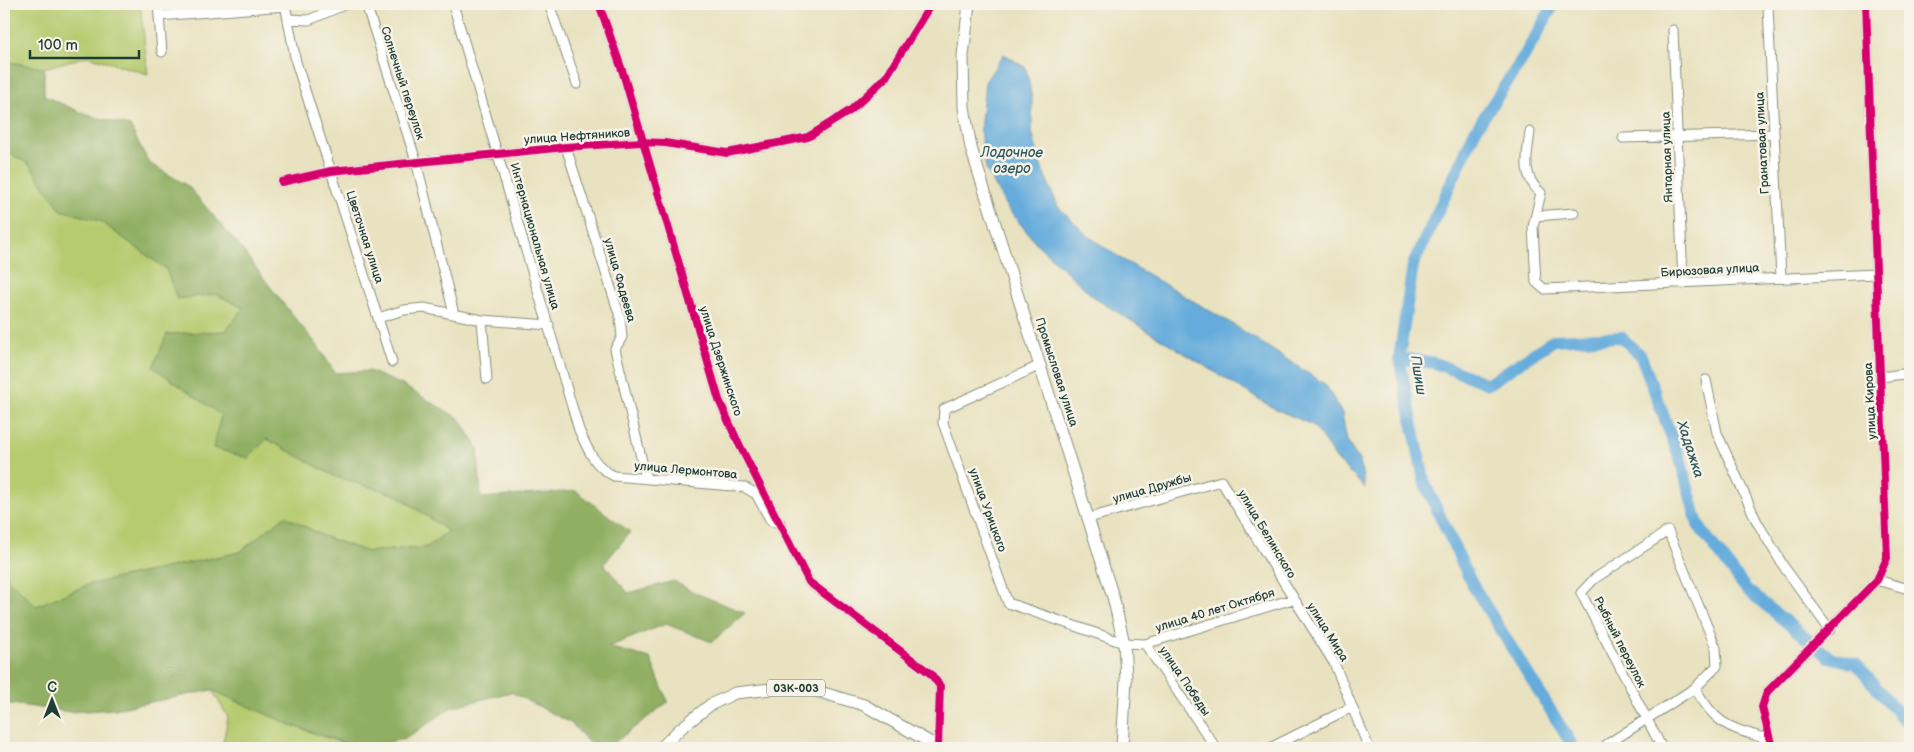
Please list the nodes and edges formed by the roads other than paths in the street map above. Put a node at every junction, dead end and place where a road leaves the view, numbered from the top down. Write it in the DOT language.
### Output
graph roads {
  1 [pos="158,4"];
  2 [pos="346,4"];
  3 [pos="366,4"];
  4 [pos="453,4"];
  5 [pos="549,4"];
  6 [pos="599,4"];
  7 [pos="931,4"];
  8 [pos="969,4"];
  9 [pos="1866,4"];
  10 [pos="285,5"];
  11 [pos="1768,7"];
  12 [pos="159,16"];
  13 [pos="288,19"];
  14 [pos="1674,30"];
  15 [pos="162,52"];
  16 [pos="577,84"];
  17 [pos="1530,132"];
  18 [pos="1774,134"];
  19 [pos="1679,136"];
  20 [pos="1622,138"];
  21 [pos="642,142"];
  22 [pos="566,147"];
  23 [pos="498,154"];
  24 [pos="416,161"];
  25 [pos="331,171"];
  26 [pos="282,182"];
  27 [pos="1574,214"];
  28 [pos="1536,216"];
  29 [pos="1876,274"];
  30 [pos="1781,278"];
  31 [pos="1683,284"];
  32 [pos="454,314"];
  33 [pos="378,318"];
  34 [pos="482,320"];
  35 [pos="549,325"];
  36 [pos="392,362"];
  37 [pos="1041,365"];
  38 [pos="1910,373"];
  39 [pos="1881,377"];
  40 [pos="487,379"];
  41 [pos="1706,380"];
  42 [pos="603,471"];
  43 [pos="646,478"];
  44 [pos="1221,481"];
  45 [pos="1089,518"];
  46 [pos="780,522"];
  47 [pos="1877,580"];
  48 [pos="1910,586"];
  49 [pos="1293,600"];
  50 [pos="1828,632"];
  51 [pos="1124,643"];
  52 [pos="1145,644"];
  53 [pos="1694,688"];
  54 [pos="1352,706"];
  55 [pos="1646,718"];
  56 [pos="1771,744"];
  57 [pos="1606,745"];
  58 [pos="661,748"];
  59 [pos="939,748"];
  60 [pos="1122,748"];
  61 [pos="1216,748"];
  62 [pos="1270,748"];
  63 [pos="1369,748"];
  64 [pos="1662,748"];
  1 -- 12 [label="street"];
  2 -- 13 [label="street"];
  3 -- 24 [label="street, Солнечный переулок"];
  4 -- 23 [label="street, Интернациональная улица"];
  5 -- 16 [label="street"];
  6 -- 21 [label="street, улица Дзержинского"];
  7 -- 21 [label="street, улица Нефтяников"];
  8 -- 37 [label="main road, Промысловая улица"];
  9 -- 29 [label="street, улица Кирова"];
  10 -- 12 [label="street"];
  10 -- 13 [label="street, Цветочная улица"];
  11 -- 18 [label="street, Гранатовая улица"];
  12 -- 15 [label="street"];
  13 -- 25 [label="street, Цветочная улица"];
  14 -- 19 [label="street, Янтарная улица"];
  17 -- 28 [label="street"];
  18 -- 19 [label="street"];
  18 -- 30 [label="street, Гранатовая улица"];
  19 -- 20 [label="street"];
  19 -- 31 [label="street, Янтарная улица"];
  21 -- 22 [label="street, улица Нефтяников"];
  21 -- 46 [label="street, улица Дзержинского"];
  22 -- 23 [label="street, улица Нефтяников"];
  22 -- 43 [label="street, улица Фадеева"];
  23 -- 24 [label="street, улица Нефтяников"];
  23 -- 35 [label="street, Интернациональная улица"];
  24 -- 25 [label="street, улица Нефтяников"];
  24 -- 32 [label="street, Солнечный переулок"];
  25 -- 26 [label="street, улица Нефтяников"];
  25 -- 33 [label="street, Цветочная улица"];
  27 -- 28 [label="street"];
  28 -- 31 [label="street, Бирюзовая улица"];
  29 -- 30 [label="street, Бирюзовая улица"];
  29 -- 39 [label="street, улица Кирова"];
  30 -- 31 [label="street, Бирюзовая улица"];
  32 -- 33 [label="street"];
  32 -- 34 [label="street"];
  33 -- 36 [label="street, Цветочная улица"];
  34 -- 35 [label="street"];
  34 -- 40 [label="street"];
  35 -- 42 [label="street, Интернациональная улица"];
  37 -- 45 [label="main road, Промысловая улица"];
  37 -- 51 [label="street, улица Урицкого"];
  38 -- 39 [label="street"];
  39 -- 47 [label="street, улица Кирова"];
  41 -- 50 [label="street"];
  42 -- 43 [label="street, улица Лермонтова"];
  43 -- 46 [label="street, улица Лермонтова"];
  44 -- 45 [label="street, улица Дружбы"];
  44 -- 49 [label="street, улица Белинского"];
  45 -- 51 [label="main road, Промысловая улица"];
  46 -- 59 [label="street, улица Дзержинского"];
  47 -- 48 [label="street"];
  47 -- 50 [label="street, улица Кирова"];
  49 -- 52 [label="street, улица 40 лет Октября"];
  49 -- 54 [label="street, улица Мира"];
  50 -- 56 [label="street, улица Кирова"];
  51 -- 52 [label="street, улица Победы"];
  51 -- 60 [label="main road, Промысловая улица"];
  52 -- 61 [label="street, улица Победы"];
  53 -- 55 [label="street"];
  53 -- 55 [label="street, Рыбный переулок"];
  53 -- 56 [label="street, улица Кирова"];
  54 -- 62 [label="street"];
  54 -- 63 [label="street, улица Мира"];
  55 -- 57 [label="street"];
  55 -- 64 [label="street, Рыбный переулок"];
  58 -- 59 [label="main road, 03К-003"];
}
